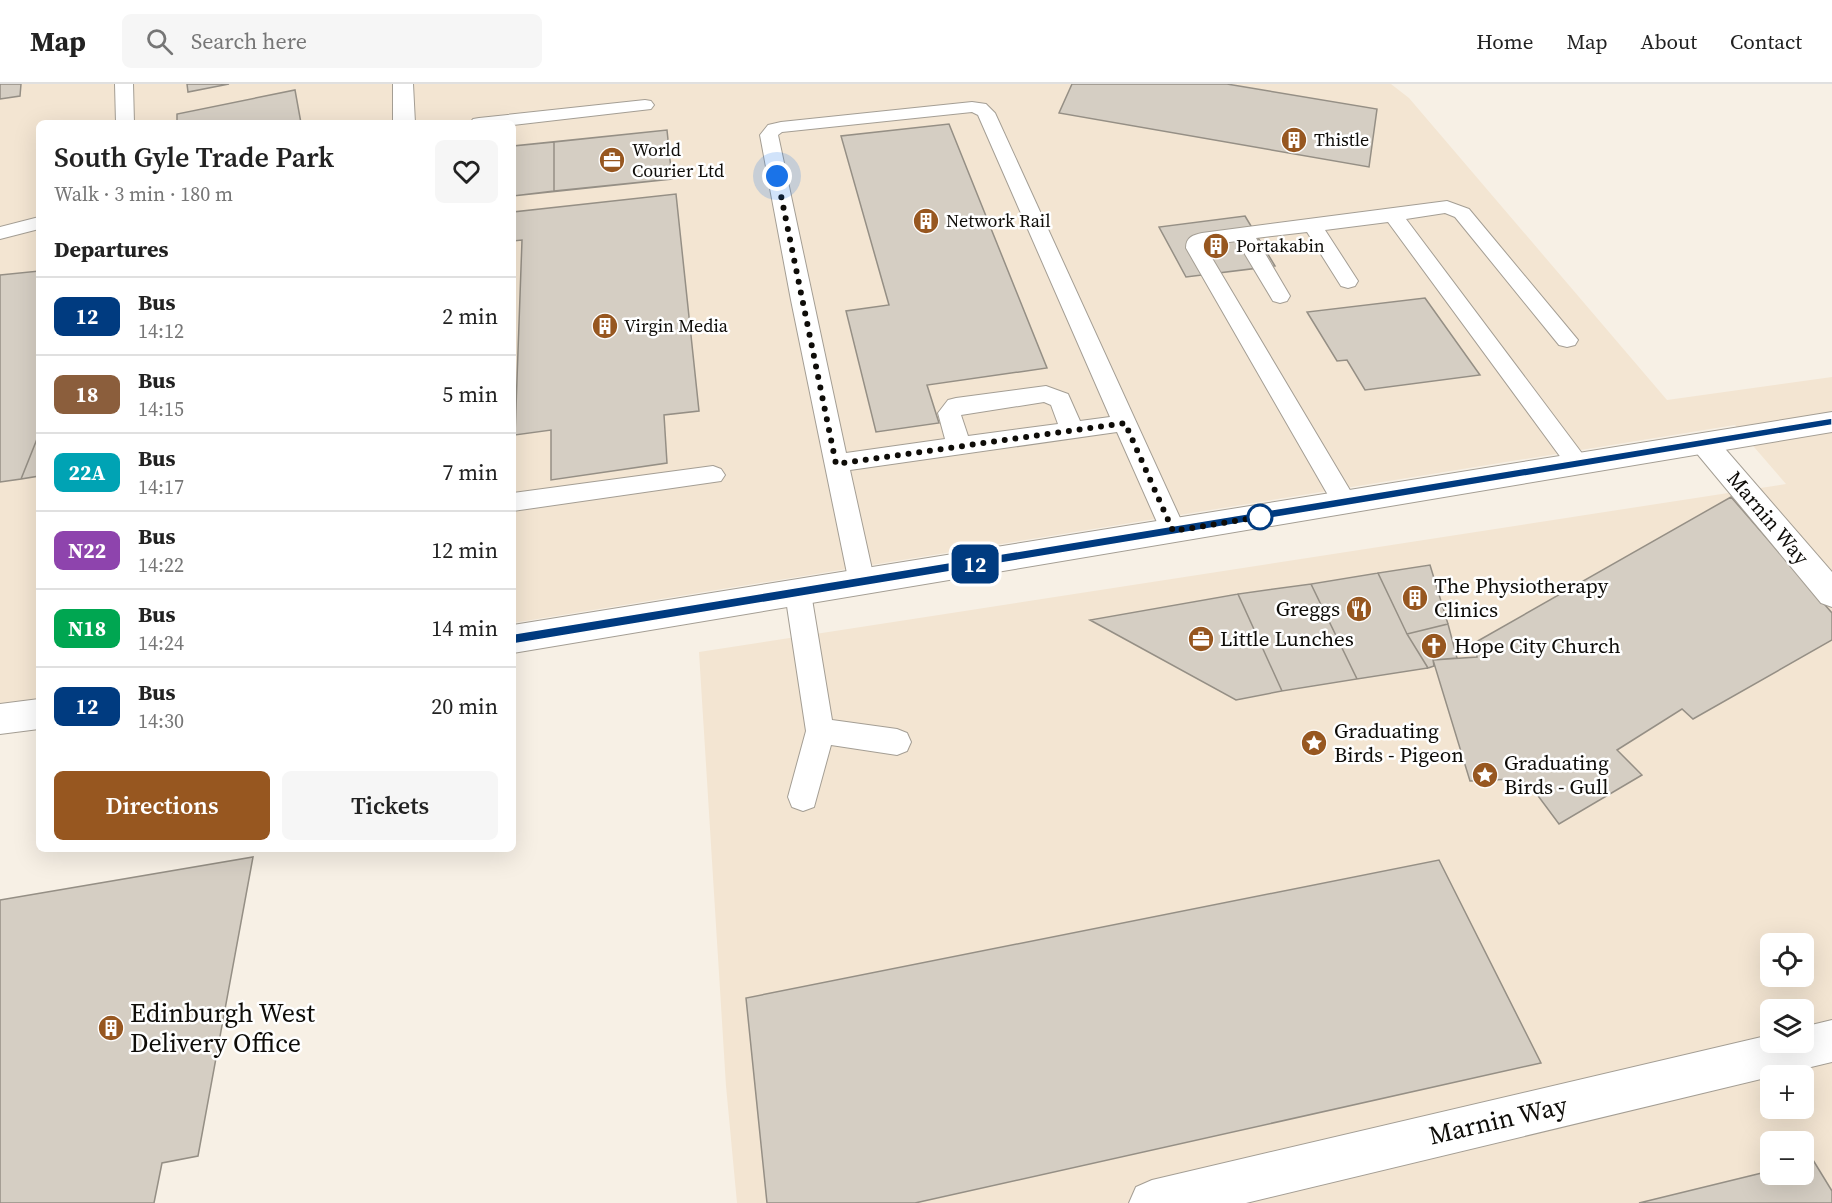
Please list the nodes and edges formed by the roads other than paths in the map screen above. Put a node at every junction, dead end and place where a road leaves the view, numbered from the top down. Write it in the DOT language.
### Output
graph roads {
  1 [pos="124,84"];
  2 [pos="403,84"];
  3 [pos="645,105"];
  4 [pos="125,120"];
  5 [pos="404,120"];
  6 [pos="507,120"];
  7 [pos="1393,215"];
  8 [pos="36,224"];
  9 [pos="1312,225"];
  10 [pos="0,233"];
  11 [pos="1243,234"];
  12 [pos="1348,281"];
  13 [pos="1280,296"];
  14 [pos="1568,340"];
  15 [pos="1832,422"];
  16 [pos="1125,423"];
  17 [pos="1072,431"];
  18 [pos="1704,443"];
  19 [pos="959,446"];
  20 [pos="836,464"];
  21 [pos="1578,464"];
  22 [pos="713,475"];
  23 [pos="516,502"];
  24 [pos="1346,502"];
  25 [pos="1173,531"];
  26 [pos="862,583"];
  27 [pos="798,593"];
  28 [pos="1832,594"];
  29 [pos="516,639"];
  30 [pos="36,714"];
  31 [pos="0,719"];
  32 [pos="820,731"];
  33 [pos="897,742"];
  34 [pos="802,797"];
  35 [pos="1832,1041"];
  36 [pos="1161,1202"];
  1 -- 4 [label="lane"];
  2 -- 5 [label="street"];
  3 -- 6 [label="lane"];
  7 -- 9 [label="lane"];
  7 -- 14 [label="lane"];
  7 -- 21 [label="lane"];
  8 -- 10 [label="lane"];
  9 -- 11 [label="lane"];
  9 -- 12 [label="lane"];
  11 -- 13 [label="lane"];
  11 -- 24 [label="lane"];
  15 -- 18 [label="street"];
  16 -- 17 [label="lane"];
  16 -- 20 [label="lane"];
  16 -- 25 [label="lane"];
  17 -- 19 [label="lane"];
  17 -- 19 [label="lane"];
  18 -- 21 [label="street"];
  18 -- 28 [label="street, Marnin Way"];
  19 -- 20 [label="lane"];
  20 -- 26 [label="lane"];
  21 -- 24 [label="street"];
  22 -- 23 [label="lane"];
  24 -- 25 [label="street"];
  25 -- 26 [label="street"];
  26 -- 27 [label="street"];
  27 -- 29 [label="street"];
  27 -- 32 [label="lane"];
  30 -- 31 [label="street"];
  32 -- 33 [label="lane"];
  32 -- 34 [label="lane"];
  35 -- 36 [label="street, Marnin Way"];
}
